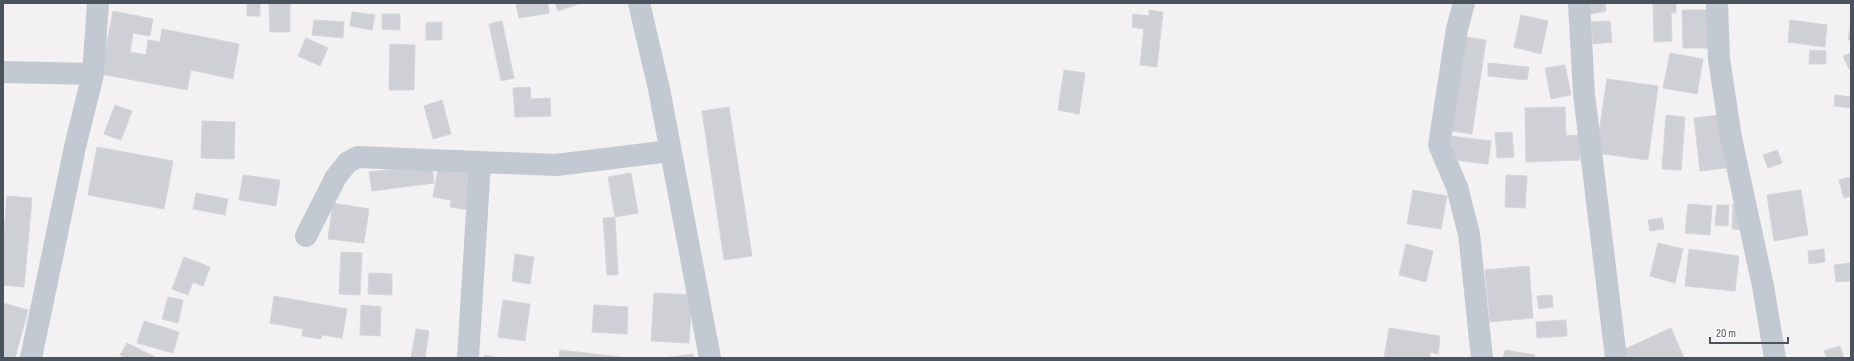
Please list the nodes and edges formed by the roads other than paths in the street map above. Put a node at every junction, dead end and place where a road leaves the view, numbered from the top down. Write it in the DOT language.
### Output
graph roads {
  1 [pos="98,3"];
  2 [pos="639,3"];
  3 [pos="1464,3"];
  4 [pos="1579,3"];
  5 [pos="1717,3"];
  6 [pos="3,72"];
  7 [pos="93,74"];
  8 [pos="670,151"];
  9 [pos="480,163"];
  10 [pos="306,236"];
  11 [pos="31,358"];
  12 [pos="468,358"];
  13 [pos="710,358"];
  14 [pos="1482,358"];
  15 [pos="1616,358"];
  16 [pos="1775,358"];
  1 -- 7 [label="street"];
  2 -- 8 [label="street"];
  3 -- 14 [label="street"];
  4 -- 15 [label="street"];
  5 -- 16 [label="street"];
  6 -- 7 [label="street"];
  7 -- 11 [label="street"];
  8 -- 9 [label="street"];
  8 -- 13 [label="street"];
  9 -- 10 [label="street"];
  9 -- 12 [label="street"];
}
